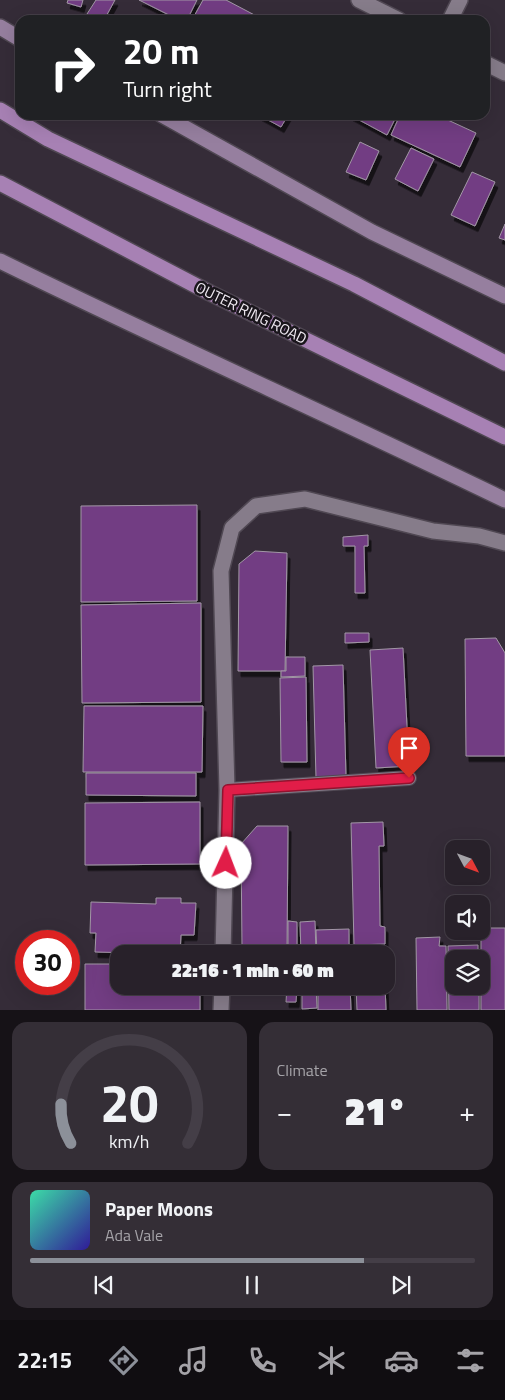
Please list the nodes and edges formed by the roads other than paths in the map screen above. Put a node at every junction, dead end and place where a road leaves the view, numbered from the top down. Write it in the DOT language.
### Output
graph roads {
  1 [pos="359,0"];
  2 [pos="460,0"];
  3 [pos="389,15"];
  4 [pos="452,15"];
  5 [pos="0,27"];
  6 [pos="15,36"];
  7 [pos="490,66"];
  8 [pos="505,73"];
  9 [pos="0,110"];
  10 [pos="15,119"];
  11 [pos="17,120"];
  12 [pos="171,120"];
  13 [pos="0,183"];
  14 [pos="0,261"];
  15 [pos="505,296"];
  16 [pos="505,363"];
  17 [pos="505,437"];
  18 [pos="505,500"];
  19 [pos="505,543"];
  20 [pos="409,778"];
  21 [pos="228,790"];
  22 [pos="223,945"];
  23 [pos="222,995"];
  24 [pos="221,1010"];
  1 -- 3 [label="street"];
  2 -- 4 [label="street"];
  5 -- 6 [label="main road"];
  7 -- 8 [label="street"];
  9 -- 10 [label="main road"];
  11 -- 16 [label="main road"];
  12 -- 15 [label="main road"];
  13 -- 17 [label="main road, OUTER RING ROAD"];
  14 -- 18 [label="main road"];
  19 -- 21 [label="street"];
  20 -- 21 [label="lane"];
  21 -- 22 [label="street"];
  23 -- 24 [label="street"];
}
